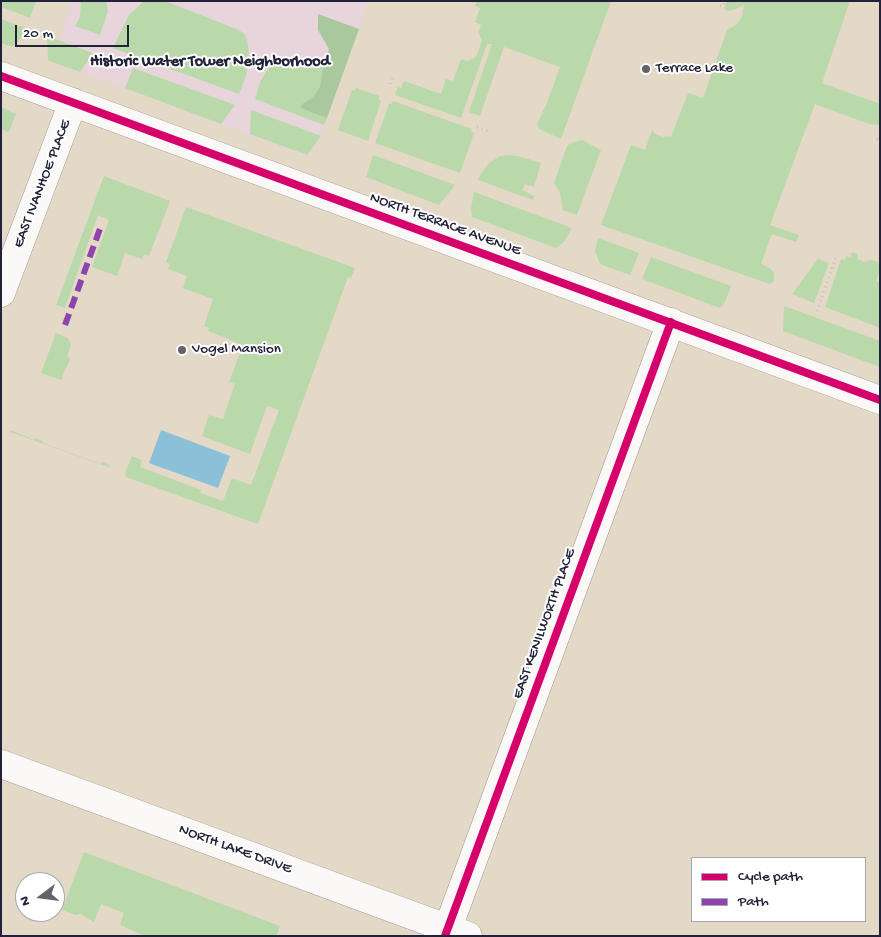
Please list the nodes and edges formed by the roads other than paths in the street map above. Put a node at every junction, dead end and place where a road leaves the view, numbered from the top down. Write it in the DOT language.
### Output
graph roads {
  1 [pos="1,76"];
  2 [pos="73,102"];
  3 [pos="1,293"];
  4 [pos="671,322"];
  5 [pos="880,400"];
  6 [pos="1,764"];
  7 [pos="454,933"];
  1 -- 2 [label="street, NORTH TERRACE AVENUE"];
  2 -- 3 [label="street, EAST IVANHOE PLACE"];
  2 -- 4 [label="street, NORTH TERRACE AVENUE"];
  4 -- 5 [label="street, NORTH TERRACE AVENUE"];
  4 -- 7 [label="street, EAST KENILWORTH PLACE"];
  6 -- 7 [label="street, NORTH LAKE DRIVE"];
}
